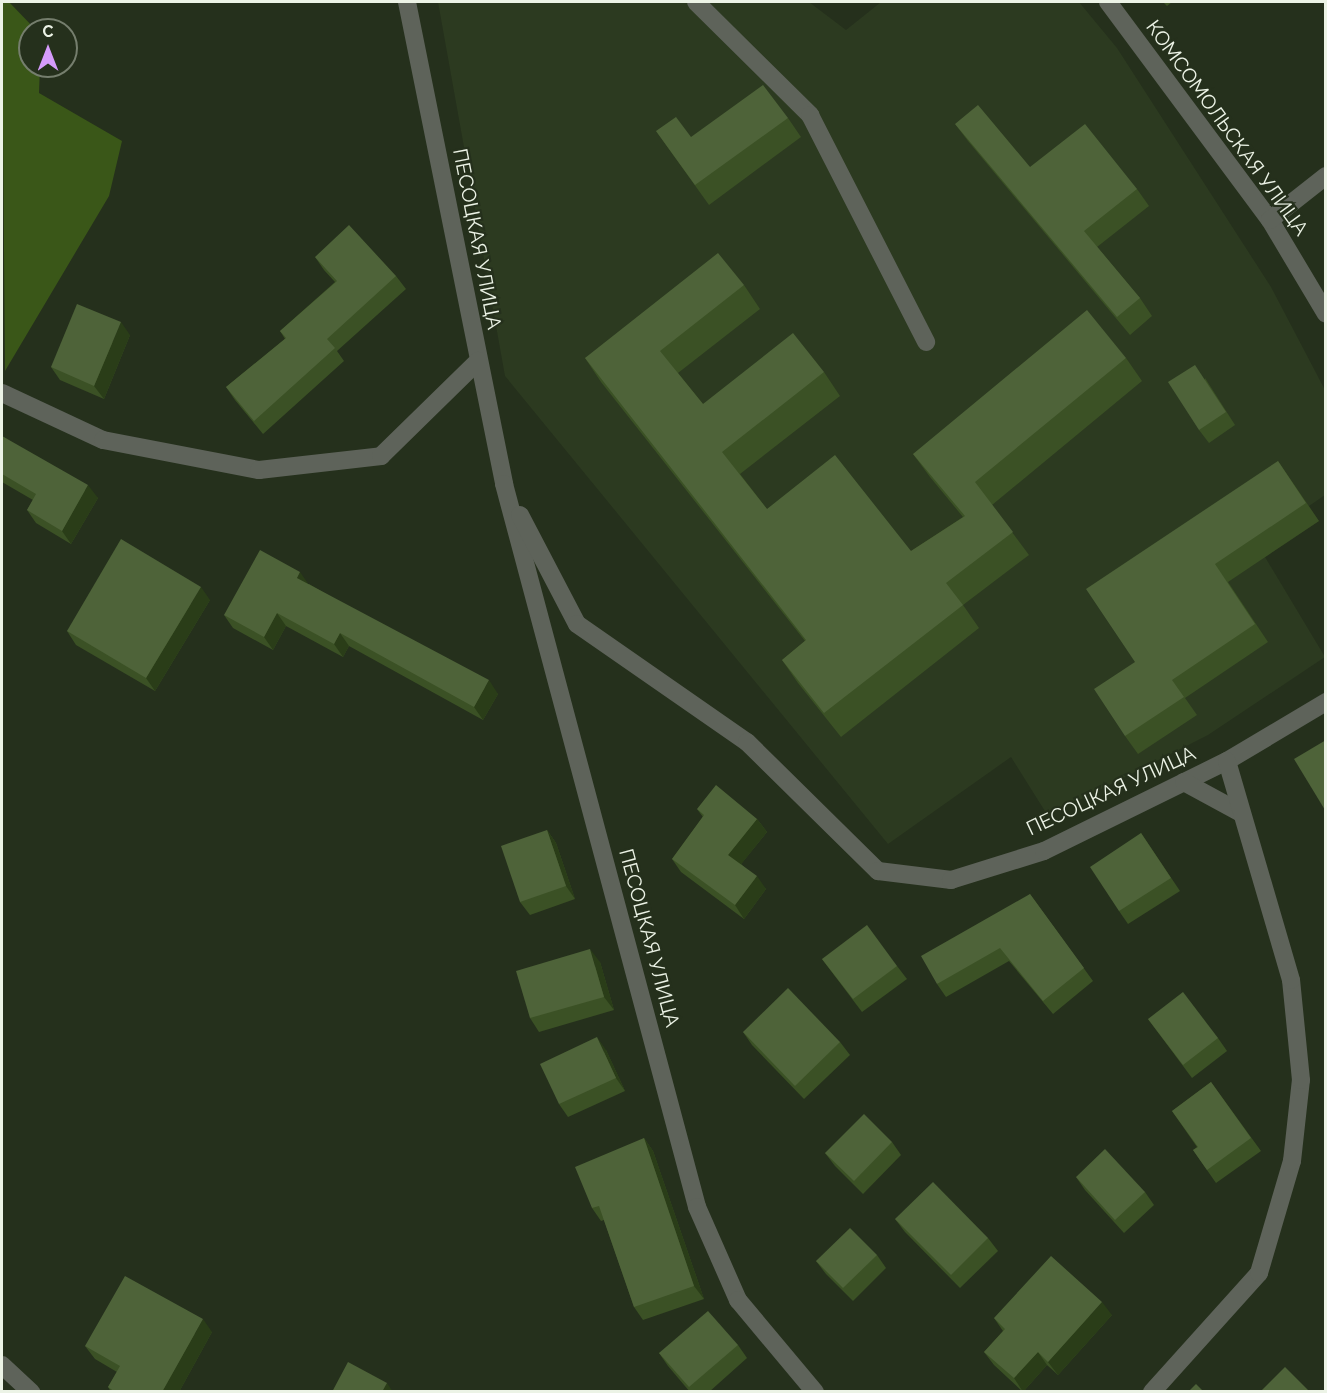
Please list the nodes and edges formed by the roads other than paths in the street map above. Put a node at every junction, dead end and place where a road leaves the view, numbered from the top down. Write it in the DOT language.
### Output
graph roads {
  1 [pos="407,2"];
  2 [pos="696,2"];
  3 [pos="1108,2"];
  4 [pos="1326,177"];
  5 [pos="1270,220"];
  6 [pos="1326,314"];
  7 [pos="926,342"];
  8 [pos="478,361"];
  9 [pos="2,393"];
  10 [pos="504,484"];
  11 [pos="1326,702"];
  12 [pos="1227,761"];
  13 [pos="1184,782"];
  14 [pos="1241,813"];
  15 [pos="2,1365"];
  16 [pos="803,1388"];
  17 [pos="31,1392"];
  18 [pos="1152,1392"];
  1 -- 8 [label="street, ПЕСОЦКАЯ УЛИЦА"];
  2 -- 7 [label="street"];
  3 -- 5 [label="street, КОМСОМОЛЬСКАЯ УЛИЦА"];
  4 -- 5 [label="street"];
  5 -- 6 [label="street, КОМСОМОЛЬСКАЯ УЛИЦА"];
  8 -- 9 [label="street"];
  8 -- 10 [label="street, ПЕСОЦКАЯ УЛИЦА"];
  10 -- 13 [label="street, ПЕСОЦКАЯ УЛИЦА"];
  10 -- 16 [label="street, ПЕСОЦКАЯ УЛИЦА"];
  11 -- 12 [label="street"];
  12 -- 13 [label="street, ПЕСОЦКАЯ УЛИЦА"];
  12 -- 14 [label="street, ПЕСОЦКАЯ УЛИЦА"];
  13 -- 14 [label="street"];
  14 -- 18 [label="street, ПЕСОЦКАЯ УЛИЦА"];
  15 -- 17 [label="street"];
}
